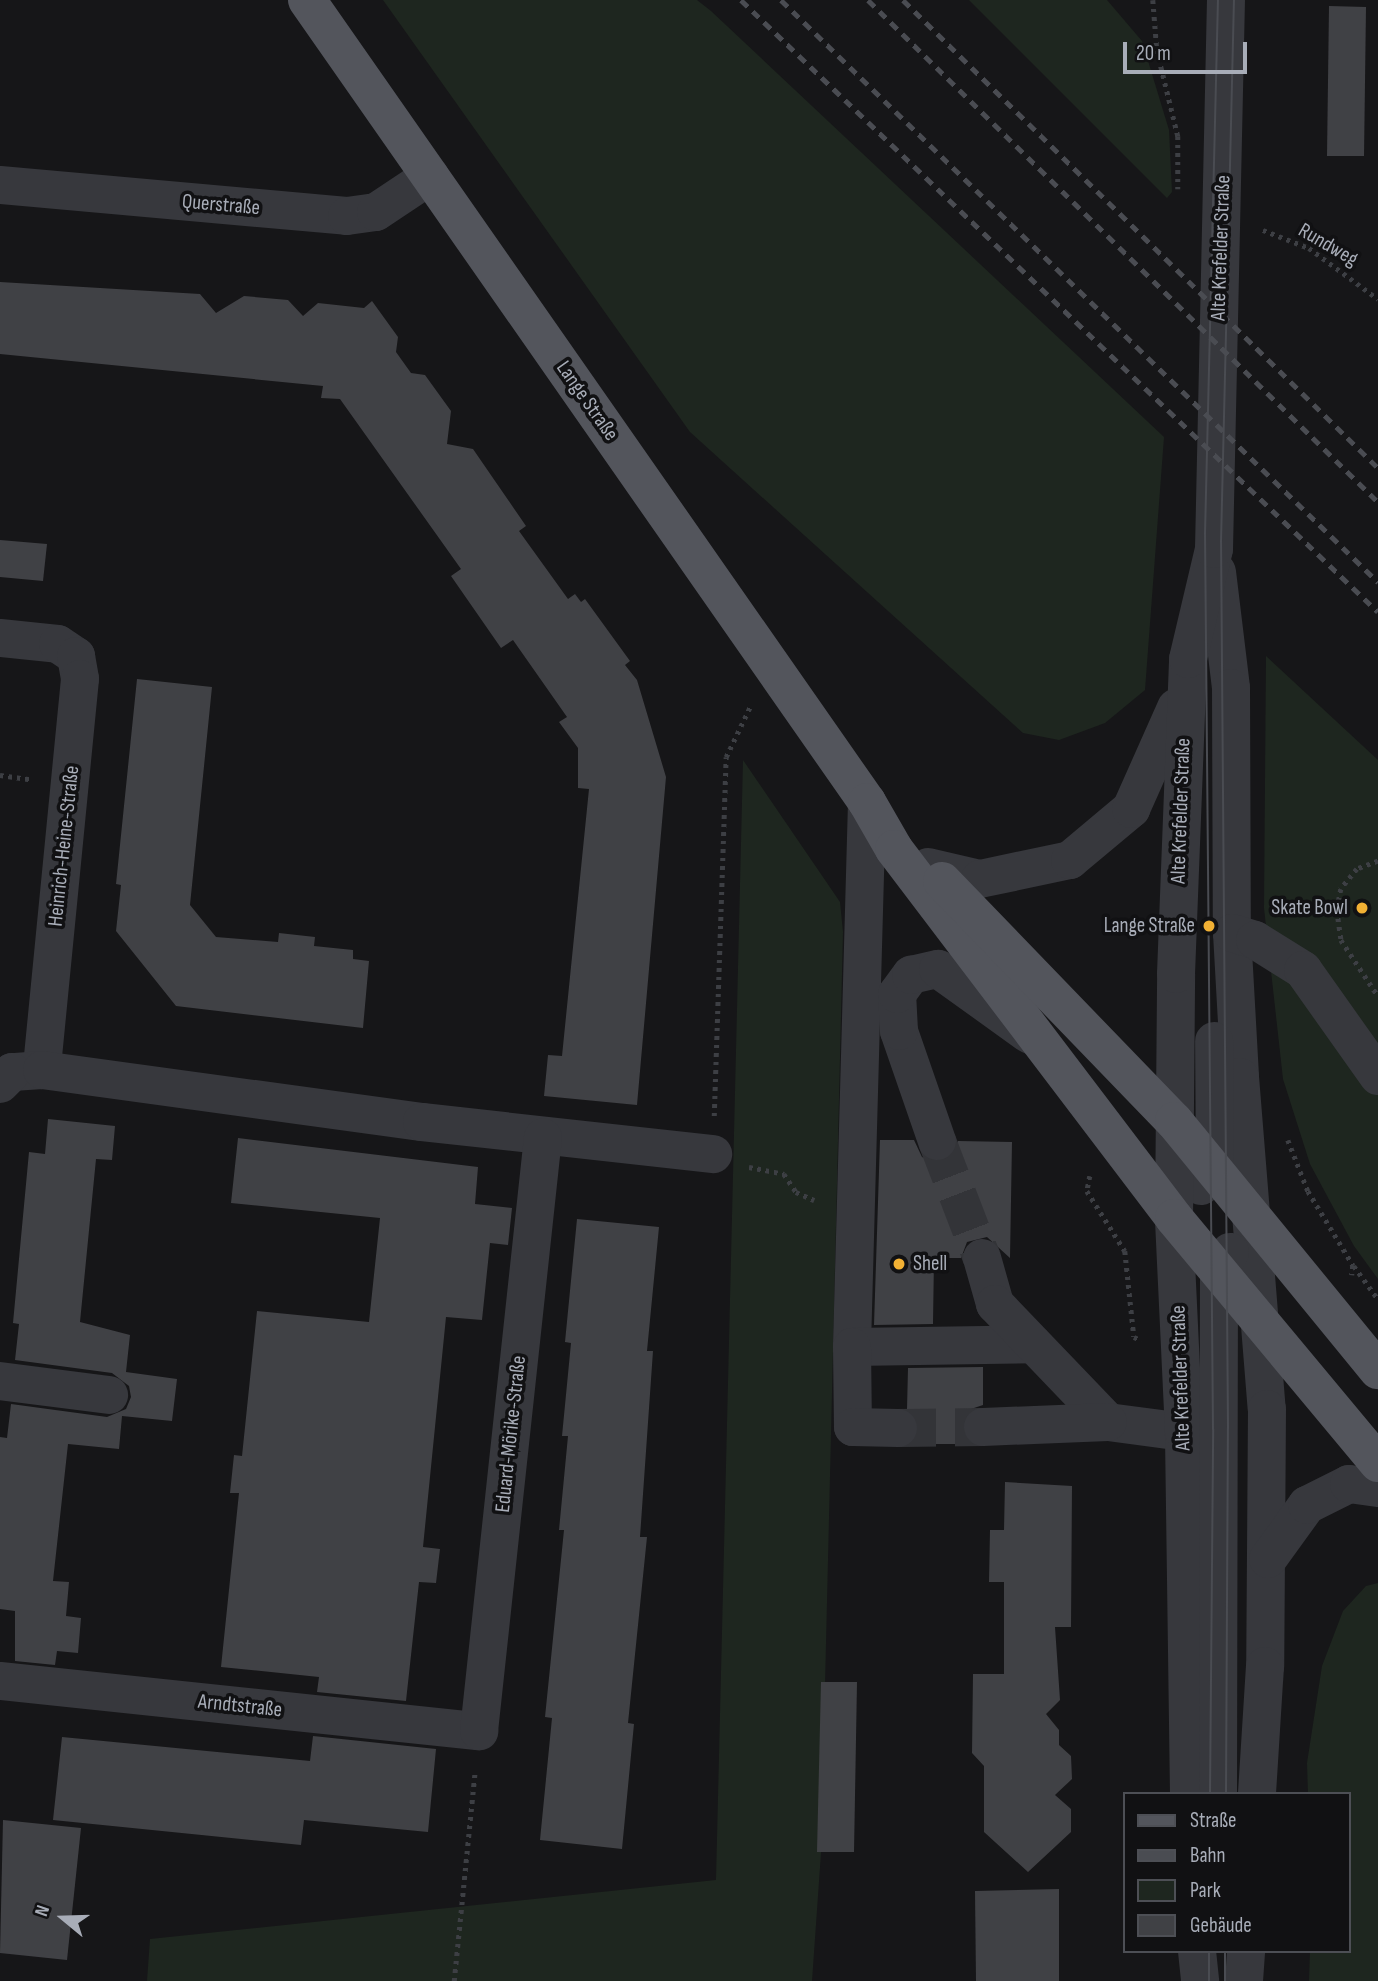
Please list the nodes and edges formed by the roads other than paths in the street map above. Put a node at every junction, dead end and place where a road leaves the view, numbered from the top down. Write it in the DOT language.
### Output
graph roads {
  1 [pos="307,0"];
  2 [pos="1226,0"];
  3 [pos="430,176"];
  4 [pos="0,185"];
  5 [pos="1214,549"];
  6 [pos="0,638"];
  7 [pos="1188,659"];
  8 [pos="867,802"];
  9 [pos="928,867"];
  10 [pos="1232,933"];
  11 [pos="863,953"];
  12 [pos="899,1031"];
  13 [pos="1032,1036"];
  14 [pos="42,1070"];
  15 [pos="1378,1076"];
  16 [pos="0,1084"];
  17 [pos="1174,1121"];
  18 [pos="543,1137"];
  19 [pos="937,1141"];
  20 [pos="729,1160"];
  21 [pos="1215,1169"];
  22 [pos="1252,1213"];
  23 [pos="1174,1218"];
  24 [pos="982,1258"];
  25 [pos="1219,1271"];
  26 [pos="1261,1321"];
  27 [pos="1033,1344"];
  28 [pos="852,1347"];
  29 [pos="1378,1370"];
  30 [pos="0,1381"];
  31 [pos="109,1395"];
  32 [pos="1108,1422"];
  33 [pos="983,1427"];
  34 [pos="898,1428"];
  35 [pos="1184,1432"];
  36 [pos="1378,1462"];
  37 [pos="1378,1488"];
  38 [pos="1268,1559"];
  39 [pos="0,1681"];
  40 [pos="479,1731"];
  41 [pos="1189,1792"];
  42 [pos="1217,1792"];
  43 [pos="1257,1792"];
  44 [pos="1197,1953"];
  45 [pos="1216,1953"];
  46 [pos="1246,1953"];
  47 [pos="1200,1981"];
  48 [pos="1216,1981"];
  49 [pos="1244,1981"];
  1 -- 3 [label="main road, Lange Straße"];
  2 -- 5 [label="street, Alte Krefelder Straße"];
  3 -- 4 [label="street, Querstraße"];
  3 -- 8 [label="main road, Lange Straße"];
  5 -- 7 [label="street, Alte Krefelder Straße"];
  5 -- 10 [label="street"];
  5 -- 21 [label="street"];
  6 -- 14 [label="street, Heinrich-Heine-Straße"];
  7 -- 9 [label="street"];
  7 -- 17 [label="street, Alte Krefelder Straße"];
  8 -- 9 [label="main road, Lange Straße"];
  8 -- 11 [label="street"];
  8 -- 13 [label="main road, Lange Straße"];
  9 -- 17 [label="main road, Lange Straße"];
  10 -- 15 [label="street"];
  10 -- 22 [label="street"];
  11 -- 12 [label="street"];
  11 -- 28 [label="street"];
  12 -- 13 [label="street"];
  12 -- 19 [label="street"];
  13 -- 23 [label="main road, Lange Straße"];
  14 -- 16 [label="street"];
  14 -- 18 [label="street"];
  17 -- 21 [label="main road, Lange Straße"];
  17 -- 23 [label="street, Alte Krefelder Straße"];
  18 -- 20 [label="street"];
  18 -- 40 [label="street, Eduard-Mörike-Straße"];
  21 -- 22 [label="main road, Lange Straße"];
  21 -- 23 [label="street"];
  22 -- 25 [label="street"];
  22 -- 26 [label="street"];
  22 -- 29 [label="main road, Lange Straße"];
  23 -- 25 [label="main road, Lange Straße"];
  23 -- 35 [label="street, Alte Krefelder Straße"];
  24 -- 27 [label="street"];
  25 -- 26 [label="main road, Lange Straße"];
  25 -- 42 [label="street"];
  26 -- 36 [label="main road, Lange Straße"];
  26 -- 38 [label="street"];
  27 -- 28 [label="street"];
  27 -- 32 [label="street"];
  28 -- 34 [label="street"];
  30 -- 31 [label="street"];
  32 -- 33 [label="street"];
  32 -- 35 [label="street"];
  35 -- 41 [label="street, Alte Krefelder Straße"];
  37 -- 38 [label="street"];
  38 -- 43 [label="street"];
  39 -- 40 [label="street, Arndtstraße"];
  44 -- 47 [label="street"];
  45 -- 48 [label="street"];
  46 -- 49 [label="street"];
}
